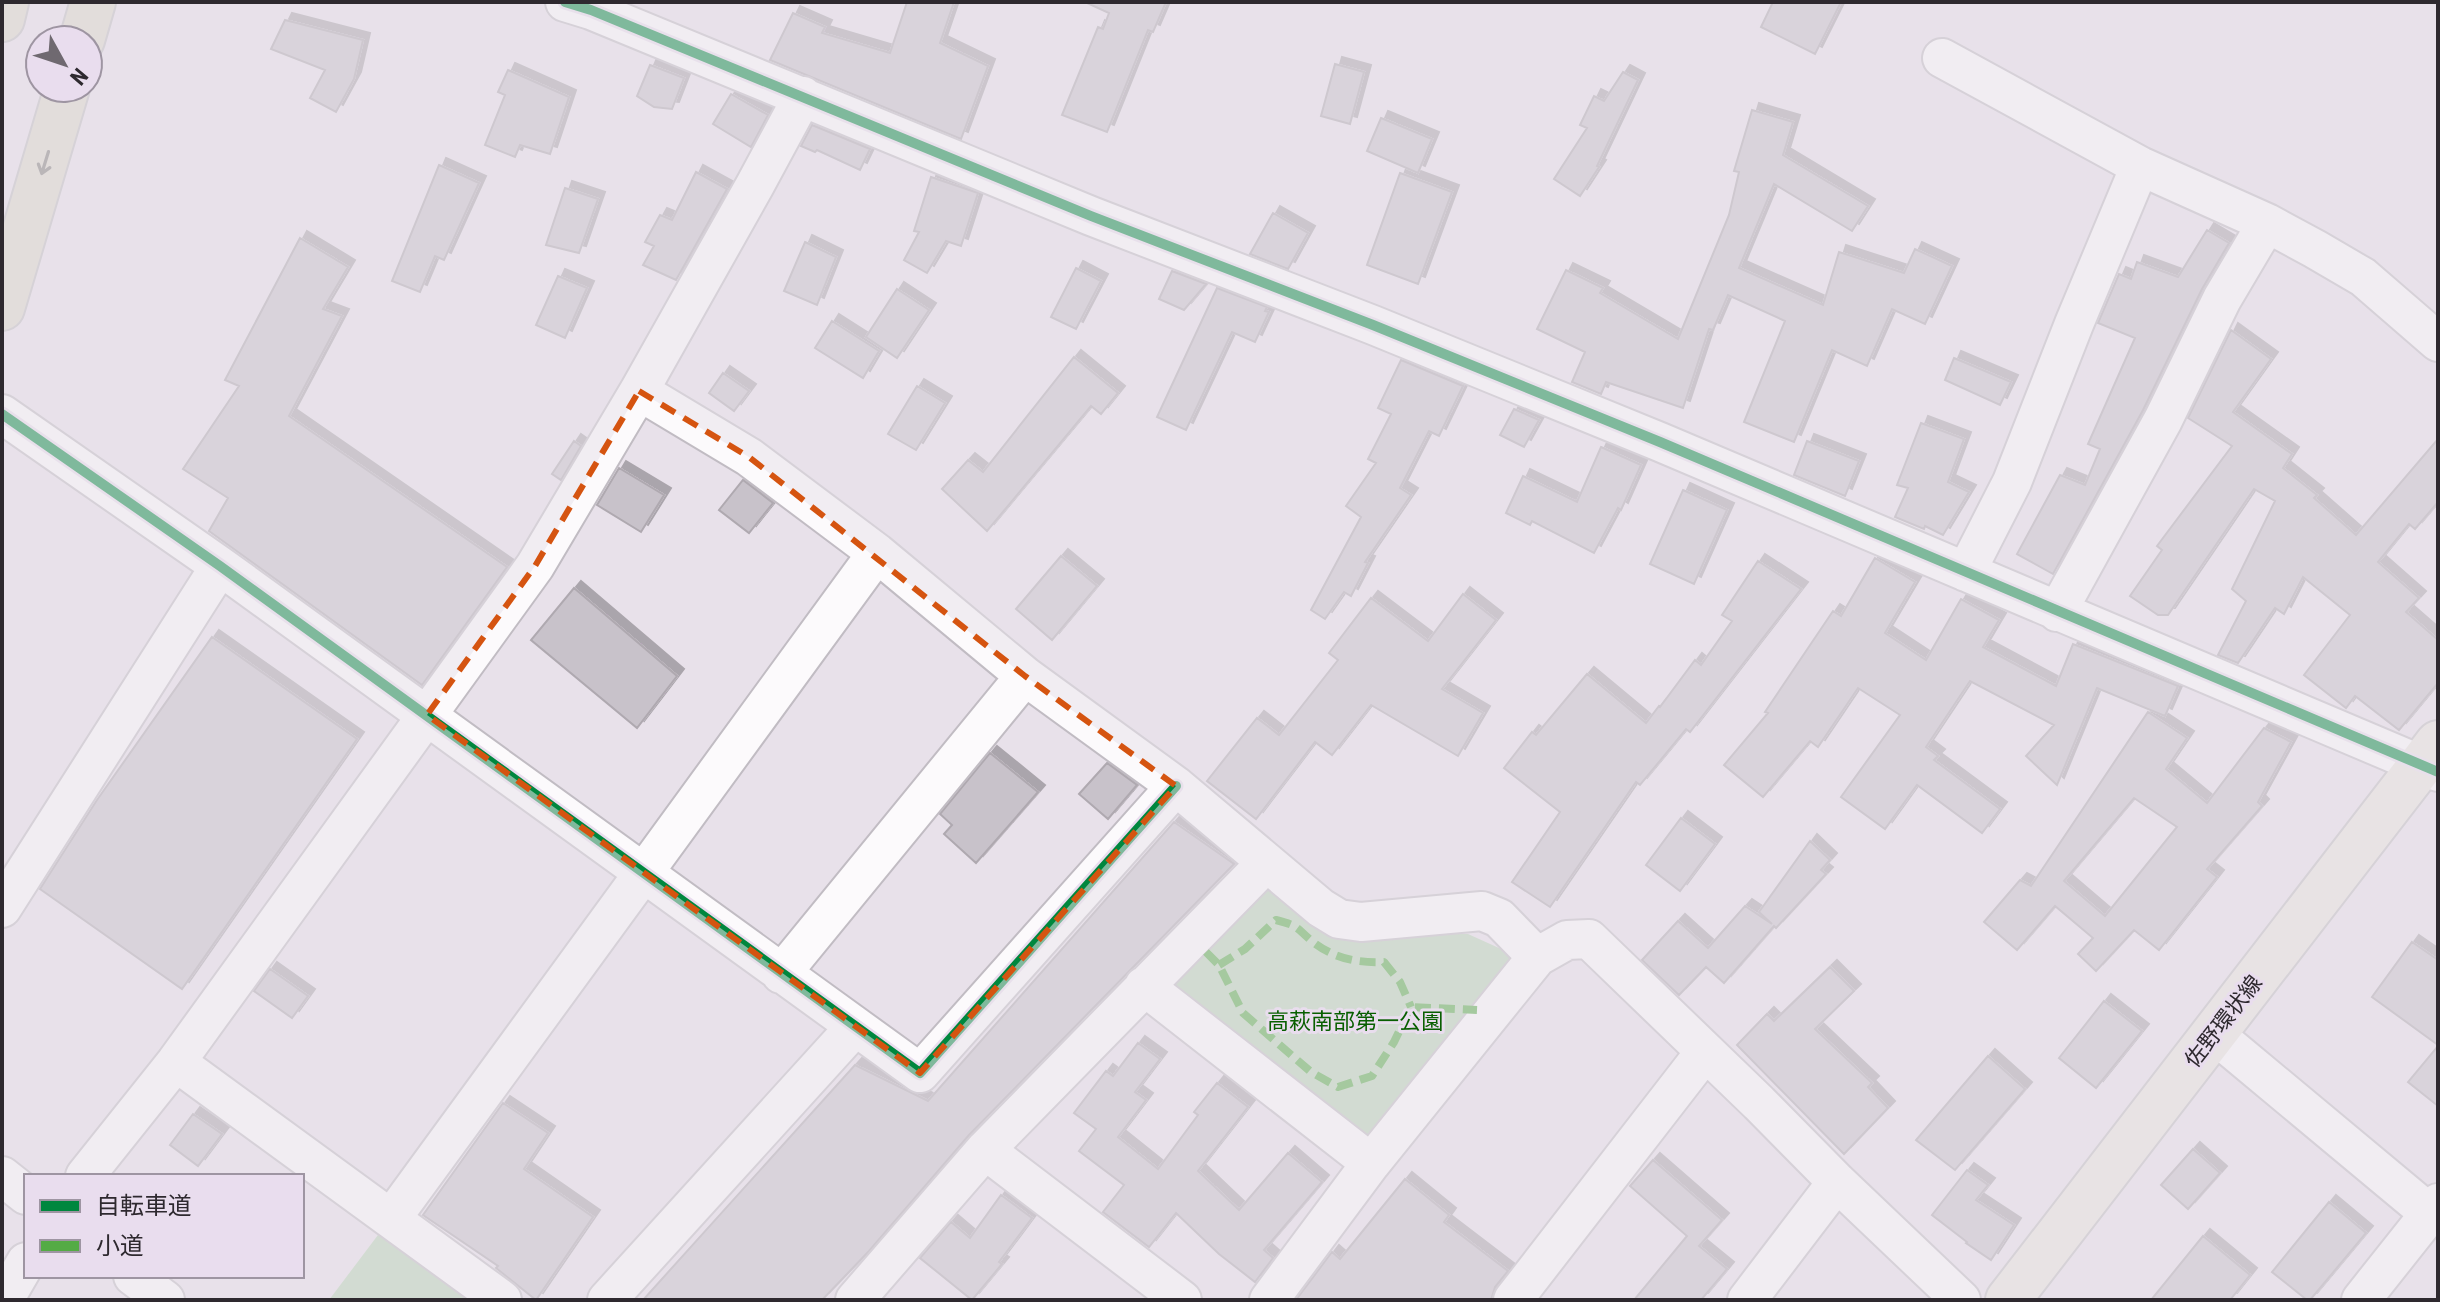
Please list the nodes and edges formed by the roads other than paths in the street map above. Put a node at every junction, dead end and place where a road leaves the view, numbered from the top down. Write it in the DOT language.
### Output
graph roads {
  1 [pos="6,2"];
  2 [pos="93,2"];
  3 [pos="565,2"];
  4 [pos="2,19"];
  5 [pos="87,24"];
  6 [pos="1942,58"];
  7 [pos="803,96"];
  8 [pos="62,104"];
  9 [pos="2140,166"];
  10 [pos="2267,223"];
  11 [pos="2,308"];
  12 [pos="2438,342"];
  13 [pos="639,391"];
  14 [pos="2,414"];
  15 [pos="877,553"];
  16 [pos="220,566"];
  17 [pos="1966,572"];
  18 [pos="2057,612"];
  19 [pos="1025,676"];
  20 [pos="427,715"];
  21 [pos="2432,760"];
  22 [pos="1176,786"];
  23 [pos="1266,863"];
  24 [pos="643,874"];
  25 [pos="2,908"];
  26 [pos="1537,957"];
  27 [pos="781,974"];
  28 [pos="1144,986"];
  29 [pos="855,1027"];
  30 [pos="2213,1033"];
  31 [pos="1705,1052"];
  32 [pos="176,1062"];
  33 [pos="985,1150"];
  34 [pos="1371,1163"];
  35 [pos="87,1174"];
  36 [pos="2,1176"];
  37 [pos="1837,1182"];
  38 [pos="24,1193"];
  39 [pos="2434,1208"];
  40 [pos="391,1219"];
  41 [pos="24,1265"];
  42 [pos="136,1278"];
  43 [pos="2367,1298"];
  44 [pos="4,1300"];
  45 [pos="165,1300"];
  46 [pos="502,1300"];
  47 [pos="607,1300"];
  48 [pos="855,1300"];
  49 [pos="1182,1300"];
  50 [pos="1269,1300"];
  51 [pos="1513,1300"];
  52 [pos="1747,1300"];
  53 [pos="1961,1300"];
  54 [pos="2008,1300"];
  1 -- 4 [label="highway"];
  2 -- 5 [label="highway"];
  3 -- 7 [label="street"];
  6 -- 9 [label="street"];
  7 -- 13 [label="street"];
  7 -- 17 [label="street"];
  8 -- 11 [label="highway, one-way"];
  9 -- 10 [label="street"];
  9 -- 17 [label="street"];
  10 -- 12 [label="street"];
  10 -- 18 [label="street"];
  13 -- 15 [label="street"];
  13 -- 20 [label="street"];
  14 -- 16 [label="street"];
  15 -- 19 [label="street"];
  15 -- 24 [label="street"];
  16 -- 20 [label="street"];
  16 -- 25 [label="street"];
  17 -- 18 [label="street"];
  18 -- 21 [label="street"];
  19 -- 22 [label="street"];
  19 -- 27 [label="street"];
  20 -- 24 [label="street"];
  20 -- 32 [label="street"];
  21 -- 30 [label="main road, 佐野環状線"];
  22 -- 23 [label="street"];
  22 -- 29 [label="street"];
  23 -- 26 [label="street"];
  23 -- 28 [label="street"];
  24 -- 27 [label="street"];
  24 -- 40 [label="street"];
  26 -- 31 [label="street"];
  26 -- 34 [label="street"];
  27 -- 29 [label="street"];
  28 -- 33 [label="street"];
  28 -- 34 [label="street"];
  29 -- 47 [label="street"];
  30 -- 39 [label="street"];
  30 -- 54 [label="main road, 佐野環状線"];
  31 -- 37 [label="street"];
  31 -- 51 [label="street"];
  32 -- 35 [label="street"];
  32 -- 40 [label="street"];
  33 -- 48 [label="street"];
  33 -- 49 [label="street"];
  34 -- 50 [label="street"];
  36 -- 38 [label="street"];
  37 -- 52 [label="street"];
  37 -- 53 [label="street"];
  39 -- 43 [label="street"];
  40 -- 46 [label="street"];
  41 -- 44 [label="street"];
  42 -- 45 [label="street"];
}
